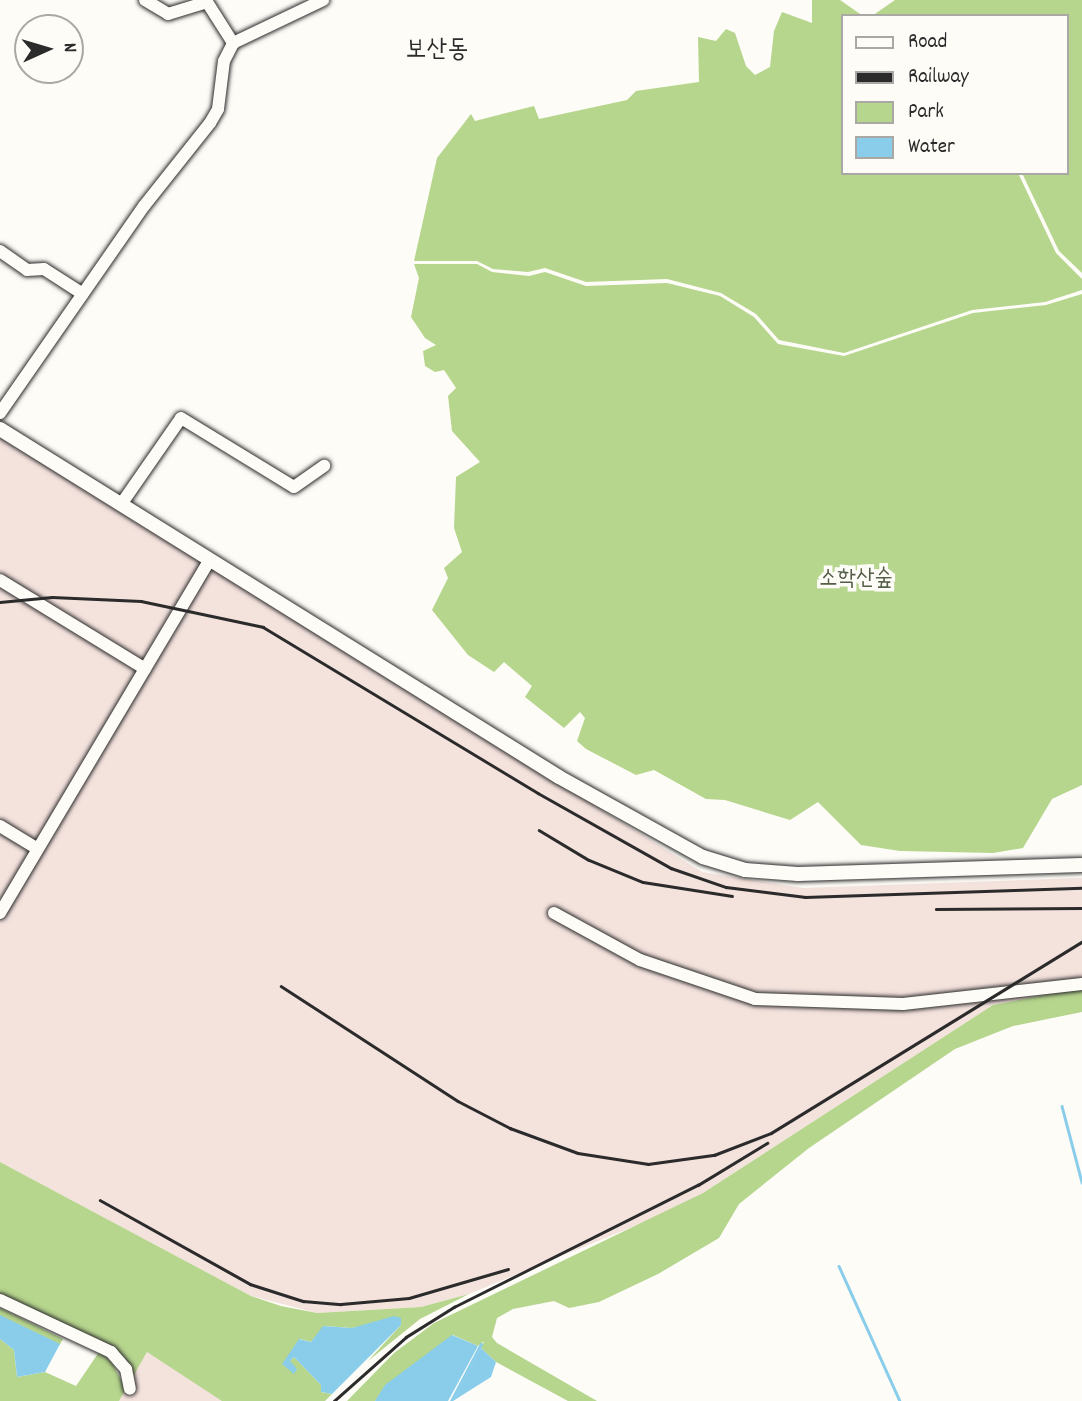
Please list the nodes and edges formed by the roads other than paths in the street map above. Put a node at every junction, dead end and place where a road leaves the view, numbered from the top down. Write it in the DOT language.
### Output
graph roads {
  1 [pos="145,0"];
  2 [pos="323,0"];
  3 [pos="233,43"];
  4 [pos="0,251"];
  5 [pos="83,294"];
  6 [pos="0,413"];
  7 [pos="0,429"];
  8 [pos="324,466"];
  9 [pos="122,503"];
  10 [pos="210,559"];
  11 [pos="0,580"];
  12 [pos="145,669"];
  13 [pos="0,826"];
  14 [pos="38,849"];
  15 [pos="1082,865"];
  16 [pos="0,913"];
  17 [pos="554,913"];
  18 [pos="1082,984"];
  19 [pos="0,1300"];
  20 [pos="130,1390"];
  1 -- 3 [label="street"];
  2 -- 3 [label="street"];
  3 -- 5 [label="street"];
  4 -- 5 [label="street"];
  5 -- 6 [label="street"];
  7 -- 9 [label="street"];
  8 -- 9 [label="street"];
  9 -- 10 [label="street"];
  10 -- 12 [label="street"];
  10 -- 15 [label="street"];
  11 -- 12 [label="street"];
  12 -- 14 [label="street"];
  13 -- 14 [label="street"];
  14 -- 16 [label="street"];
  17 -- 18 [label="street"];
  19 -- 20 [label="street"];
}
